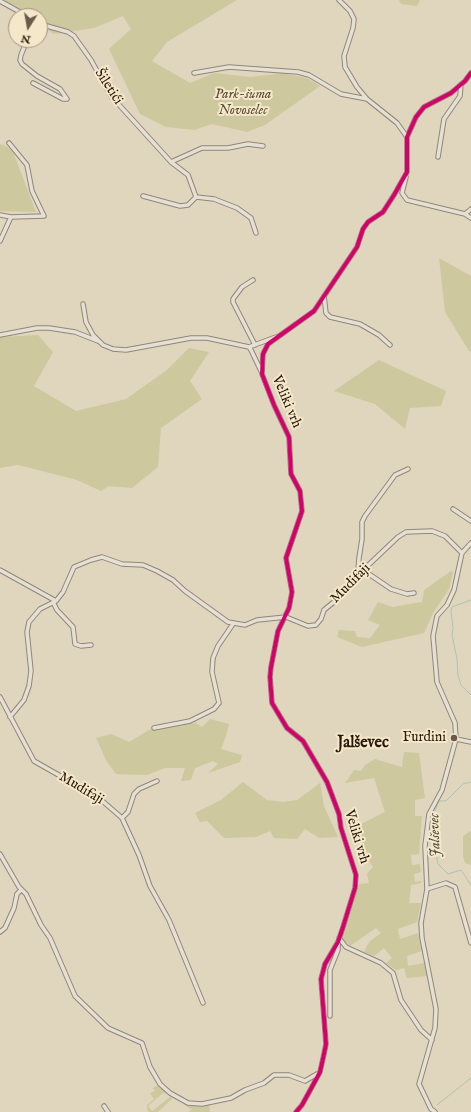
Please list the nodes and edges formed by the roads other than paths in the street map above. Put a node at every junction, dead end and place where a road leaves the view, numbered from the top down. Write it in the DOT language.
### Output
graph roads {
  1 [pos="339,0"];
  2 [pos="0,1"];
  3 [pos="13,8"];
  4 [pos="48,26"];
  5 [pos="24,48"];
  6 [pos="194,73"];
  7 [pos="471,73"];
  8 [pos="33,83"];
  9 [pos="461,84"];
  10 [pos="367,99"];
  11 [pos="407,137"];
  12 [pos="8,143"];
  13 [pos="262,146"];
  14 [pos="438,157"];
  15 [pos="171,162"];
  16 [pos="407,172"];
  17 [pos="143,196"];
  18 [pos="196,198"];
  19 [pos="471,209"];
  20 [pos="465,214"];
  21 [pos="0,215"];
  22 [pos="11,217"];
  23 [pos="471,218"];
  24 [pos="256,233"];
  25 [pos="0,241"];
  26 [pos="253,280"];
  27 [pos="324,296"];
  28 [pos="83,304"];
  29 [pos="0,335"];
  30 [pos="282,335"];
  31 [pos="99,341"];
  32 [pos="255,345"];
  33 [pos="390,345"];
  34 [pos="249,348"];
  35 [pos="262,374"];
  36 [pos="408,469"];
  37 [pos="453,509"];
  38 [pos="471,521"];
  39 [pos="471,543"];
  40 [pos="462,553"];
  41 [pos="0,570"];
  42 [pos="361,572"];
  43 [pos="414,593"];
  44 [pos="55,602"];
  45 [pos="286,617"];
  46 [pos="233,624"];
  47 [pos="91,645"];
  48 [pos="0,697"];
  49 [pos="10,717"];
  50 [pos="154,728"];
  51 [pos="456,740"];
  52 [pos="471,742"];
  53 [pos="157,781"];
  54 [pos="122,818"];
  55 [pos="0,854"];
  56 [pos="427,889"];
  57 [pos="21,890"];
  58 [pos="0,932"];
  59 [pos="338,940"];
  60 [pos="471,944"];
  61 [pos="203,1003"];
  62 [pos="330,1016"];
  63 [pos="432,1040"];
  64 [pos="320,1072"];
  65 [pos="104,1106"];
  66 [pos="430,1110"];
  67 [pos="108,1112"];
  68 [pos="296,1112"];
  69 [pos="435,1112"];
  1 -- 10 [label="street"];
  2 -- 3 [label="street"];
  4 -- 15 [label="street, Šiletići"];
  5 -- 8 [label="street"];
  6 -- 10 [label="street"];
  7 -- 9 [label="street"];
  9 -- 11 [label="street"];
  9 -- 14 [label="street"];
  10 -- 11 [label="street"];
  11 -- 16 [label="street"];
  12 -- 22 [label="street"];
  13 -- 15 [label="street"];
  15 -- 18 [label="street, Šiletići"];
  16 -- 20 [label="street"];
  16 -- 27 [label="street, Veliki vrh"];
  17 -- 18 [label="street"];
  18 -- 24 [label="street"];
  19 -- 20 [label="street"];
  20 -- 23 [label="street"];
  21 -- 22 [label="street"];
  22 -- 25 [label="street"];
  26 -- 32 [label="street"];
  27 -- 30 [label="street, Veliki vrh"];
  27 -- 33 [label="street"];
  28 -- 31 [label="street"];
  29 -- 31 [label="street"];
  30 -- 32 [label="street, Veliki vrh"];
  30 -- 35 [label="street, Veliki vrh"];
  31 -- 34 [label="street"];
  32 -- 34 [label="street, Veliki vrh"];
  34 -- 35 [label="street, Veliki vrh"];
  35 -- 45 [label="street, Veliki vrh"];
  36 -- 42 [label="street"];
  37 -- 38 [label="street"];
  39 -- 40 [label="street"];
  40 -- 42 [label="street, Mudifaji"];
  40 -- 51 [label="street"];
  41 -- 44 [label="street"];
  42 -- 43 [label="street"];
  42 -- 45 [label="street, Mudifaji"];
  44 -- 46 [label="street"];
  44 -- 47 [label="street"];
  44 -- 49 [label="street"];
  45 -- 46 [label="street, Mudifaji"];
  45 -- 59 [label="street, Veliki vrh"];
  46 -- 50 [label="street"];
  48 -- 49 [label="street, Mudifaji"];
  49 -- 54 [label="street, Mudifaji"];
  51 -- 52 [label="street"];
  51 -- 56 [label="street"];
  53 -- 54 [label="street"];
  54 -- 61 [label="street"];
  55 -- 57 [label="street"];
  56 -- 60 [label="street"];
  56 -- 63 [label="street"];
  57 -- 58 [label="street"];
  57 -- 64 [label="street"];
  59 -- 62 [label="street, Veliki vrh"];
  59 -- 63 [label="street"];
  59 -- 64 [label="street, Veliki vrh"];
  63 -- 66 [label="street"];
  64 -- 68 [label="street, Veliki vrh"];
  65 -- 67 [label="street"];
  66 -- 69 [label="street"];
}
